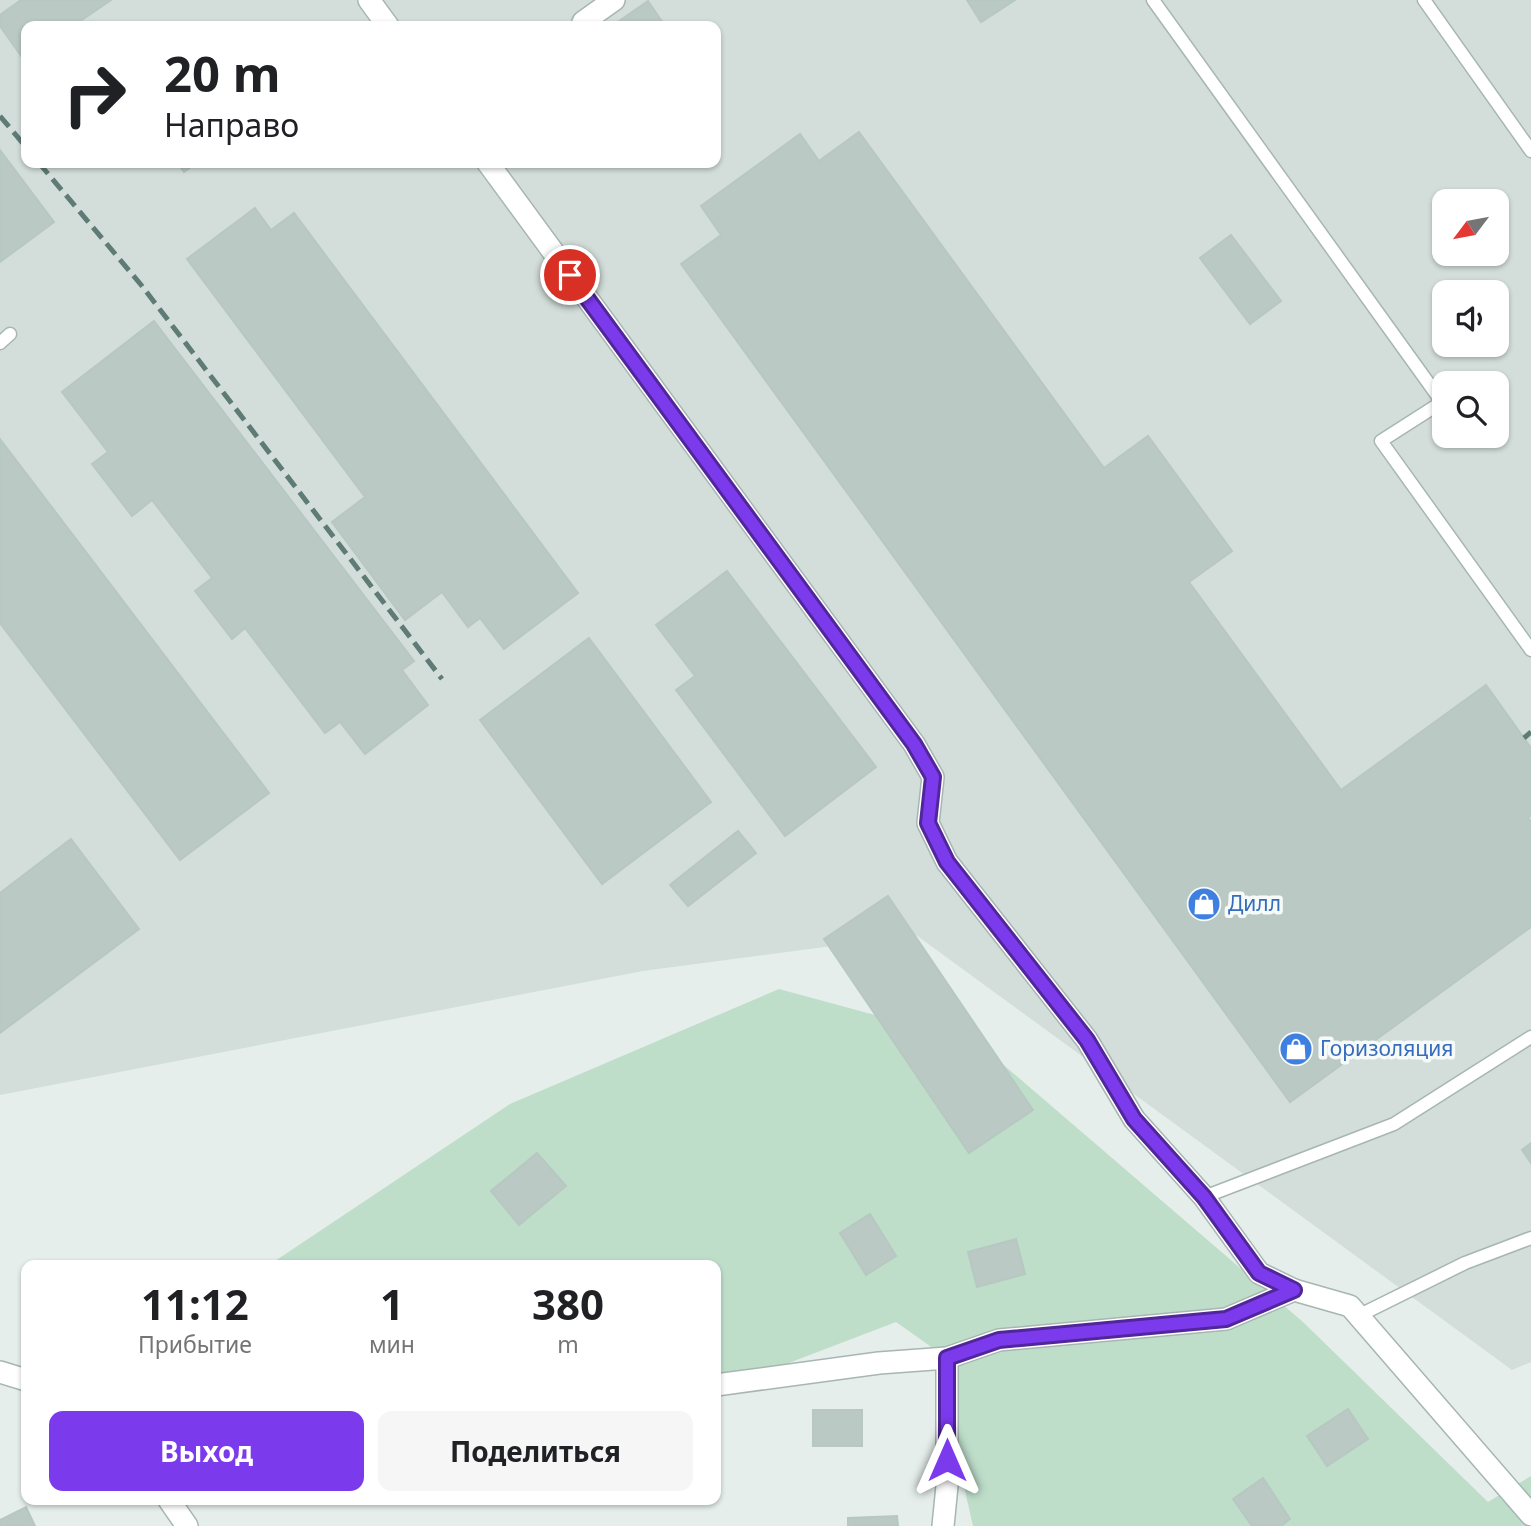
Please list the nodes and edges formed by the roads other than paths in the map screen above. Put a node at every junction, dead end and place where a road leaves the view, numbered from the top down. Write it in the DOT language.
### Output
graph roads {
  1 [pos="369,0"];
  2 [pos="614,0"];
  3 [pos="1153,0"];
  4 [pos="1424,0"];
  5 [pos="384,21"];
  6 [pos="584,21"];
  7 [pos="1531,151"];
  8 [pos="492,168"];
  9 [pos="10,334"];
  10 [pos="0,343"];
  11 [pos="1531,650"];
  12 [pos="1531,1037"];
  13 [pos="1204,1197"];
  14 [pos="1531,1238"];
  15 [pos="1294,1290"];
  16 [pos="1358,1316"];
  17 [pos="947,1358"];
  18 [pos="0,1372"];
  19 [pos="21,1378"];
  20 [pos="721,1384"];
  21 [pos="172,1505"];
  22 [pos="1531,1515"];
  23 [pos="187,1526"];
  24 [pos="943,1526"];
  1 -- 5 [label="street"];
  2 -- 6 [label="street"];
  3 -- 11 [label="lane"];
  4 -- 7 [label="lane"];
  8 -- 13 [label="street"];
  9 -- 10 [label="lane"];
  12 -- 13 [label="lane"];
  13 -- 15 [label="street"];
  14 -- 16 [label="lane"];
  15 -- 16 [label="street"];
  15 -- 17 [label="street"];
  16 -- 22 [label="street"];
  17 -- 20 [label="street"];
  17 -- 24 [label="street"];
  18 -- 19 [label="street"];
  21 -- 23 [label="street"];
}
